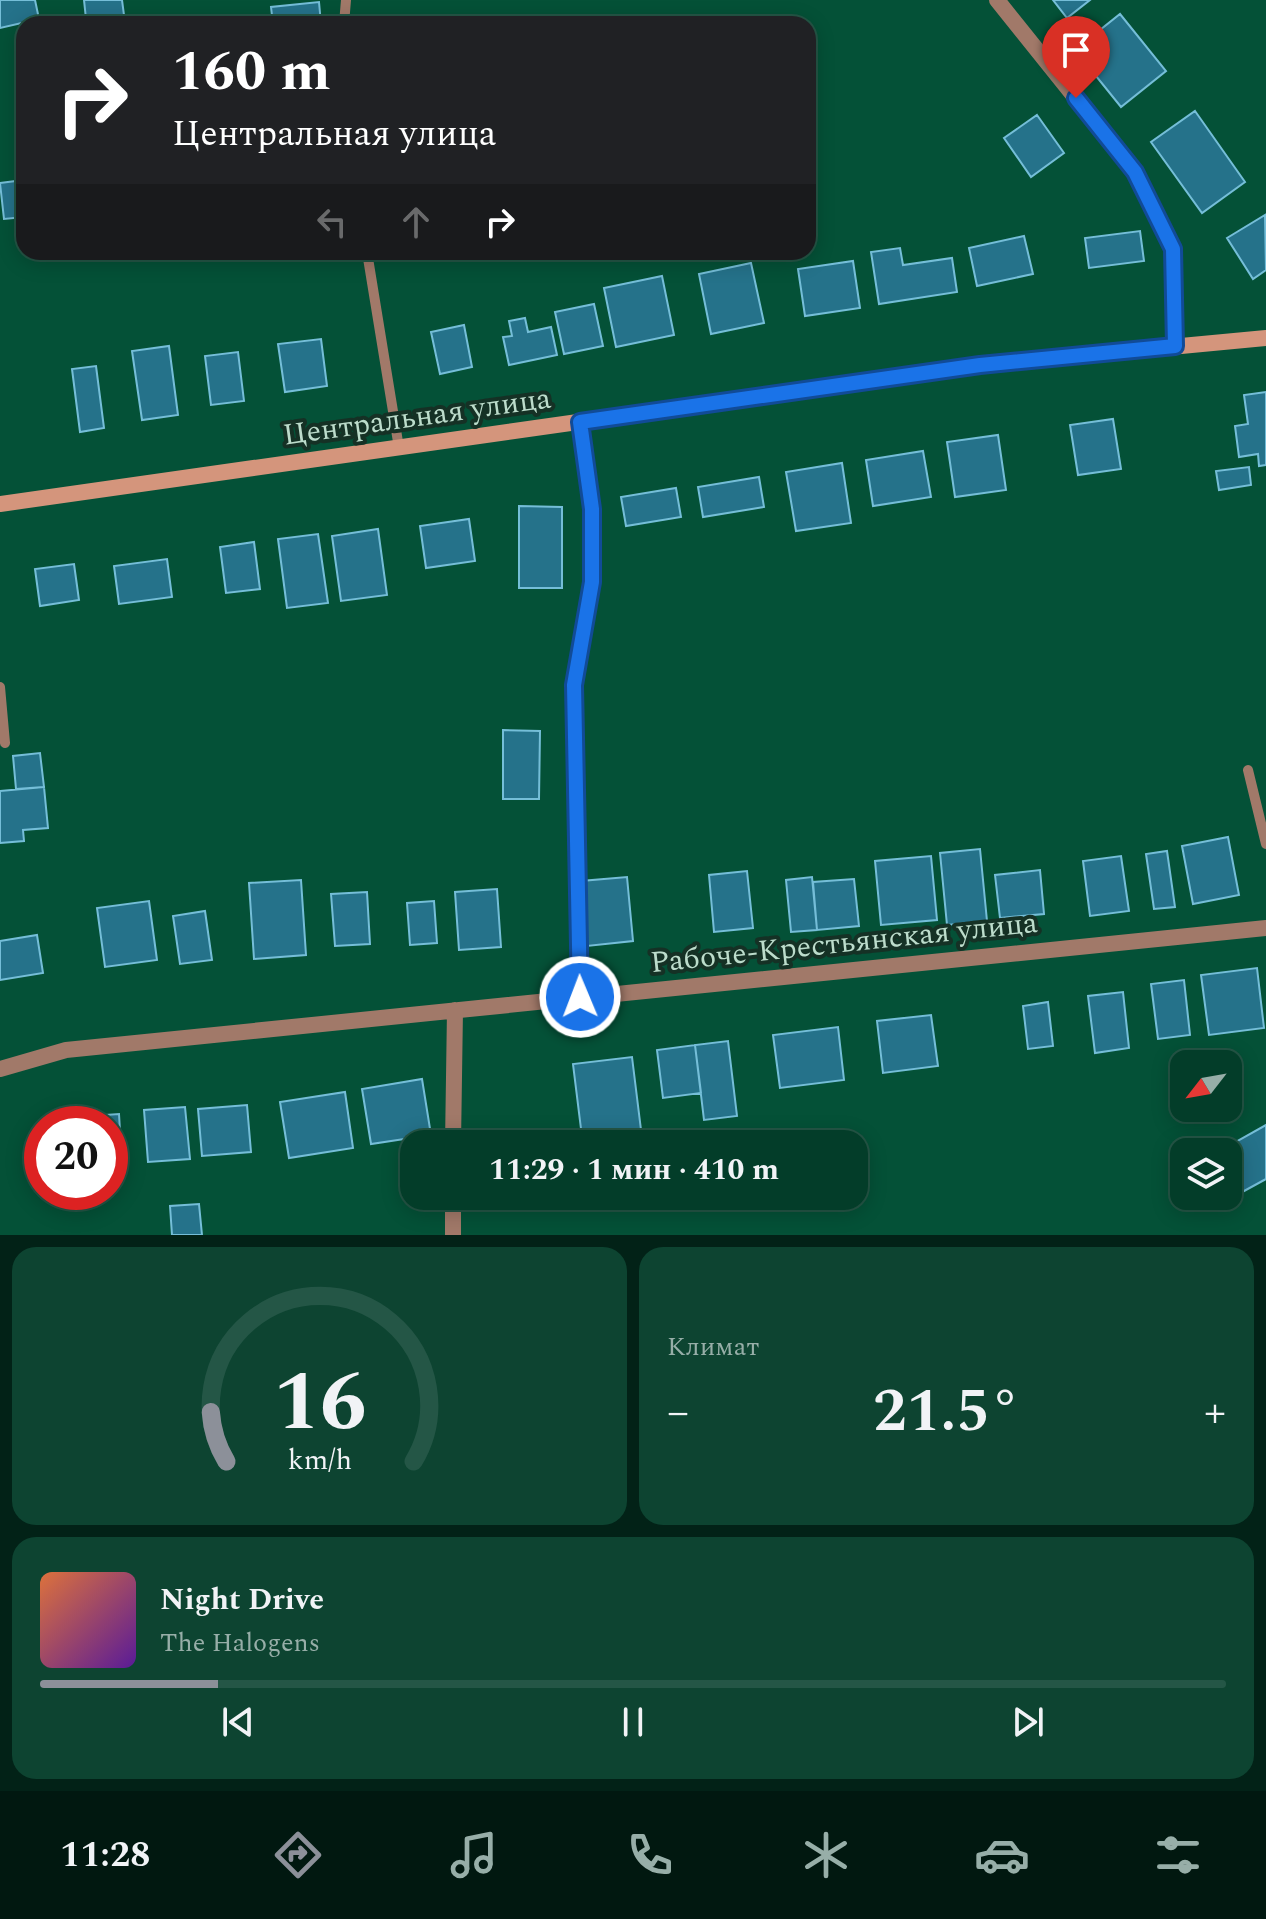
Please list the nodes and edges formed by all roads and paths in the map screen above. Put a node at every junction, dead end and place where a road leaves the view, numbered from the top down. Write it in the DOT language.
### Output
graph roads {
  1 [pos="997,0"];
  2 [pos="368,260"];
  3 [pos="1266,338"];
  4 [pos="1175,346"];
  5 [pos="580,422"];
  6 [pos="399,448"];
  7 [pos="0,504"];
  8 [pos="0,687"];
  9 [pos="5,743"];
  10 [pos="1248,770"];
  11 [pos="1266,844"];
  12 [pos="1266,928"];
  13 [pos="580,997"];
  14 [pos="455,1010"];
  15 [pos="0,1069"];
  16 [pos="453,1130"];
  17 [pos="453,1210"];
  18 [pos="453,1235"];
  1 -- 4 [label="street"];
  2 -- 6 [label="lane"];
  3 -- 4 [label="street, Центральная улица"];
  4 -- 5 [label="street, Центральная улица"];
  5 -- 6 [label="street, Центральная улица"];
  5 -- 13 [label="lane"];
  6 -- 7 [label="street, Центральная улица"];
  8 -- 9 [label="lane"];
  10 -- 11 [label="lane"];
  12 -- 13 [label="street, Рабоче-Крестьянская улица"];
  13 -- 14 [label="street, Рабоче-Крестьянская улица"];
  14 -- 15 [label="street, Рабоче-Крестьянская улица"];
  14 -- 16 [label="street"];
  17 -- 18 [label="street"];
}
